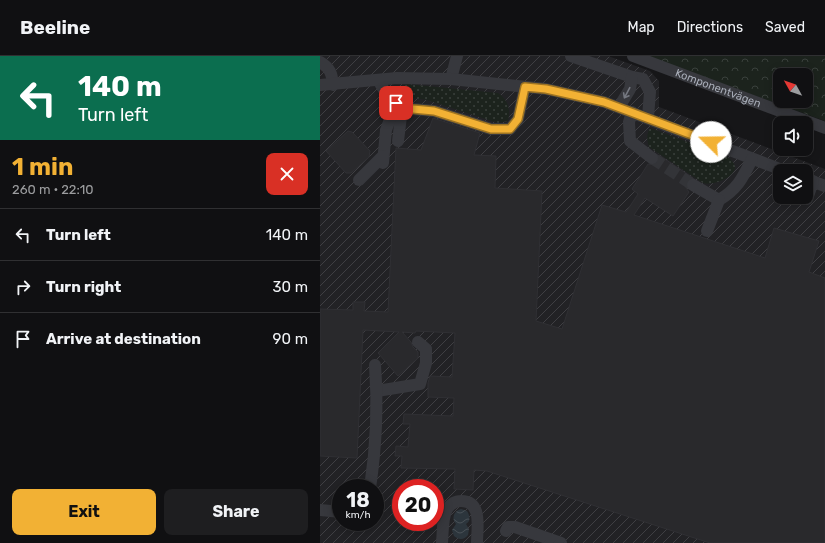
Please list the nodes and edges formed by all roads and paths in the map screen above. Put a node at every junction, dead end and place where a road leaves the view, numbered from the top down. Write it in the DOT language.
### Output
graph roads {
  1 [pos="447,56"];
  2 [pos="457,56"];
  3 [pos="571,56"];
  4 [pos="633,56"];
  5 [pos="320,62"];
  6 [pos="632,77"];
  7 [pos="451,79"];
  8 [pos="378,80"];
  9 [pos="320,85"];
  10 [pos="333,85"];
  11 [pos="525,87"];
  12 [pos="399,105"];
  13 [pos="619,107"];
  14 [pos="632,112"];
  15 [pos="648,118"];
  16 [pos="825,128"];
  17 [pos="398,141"];
  18 [pos="652,158"];
  19 [pos="752,159"];
  20 [pos="773,167"];
  21 [pos="359,180"];
  22 [pos="813,181"];
  23 [pos="693,185"];
  24 [pos="825,186"];
  25 [pos="719,200"];
  26 [pos="707,231"];
  27 [pos="418,342"];
  28 [pos="375,365"];
  29 [pos="377,391"];
  30 [pos="371,479"];
  31 [pos="320,510"];
  32 [pos="332,511"];
  33 [pos="506,532"];
  34 [pos="442,543"];
  35 [pos="477,543"];
  36 [pos="561,543"];
  1 -- 7 [label="street"];
  2 -- 7 [label="street"];
  3 -- 6 [label="street"];
  4 -- 16 [label="street, Komponentvägen"];
  5 -- 10 [label="street"];
  6 -- 13 [label="street, one-way"];
  6 -- 15 [label="street"];
  7 -- 8 [label="street"];
  7 -- 11 [label="street"];
  8 -- 10 [label="street"];
  8 -- 12 [label="street"];
  9 -- 10 [label="street"];
  11 -- 12 [label="street"];
  11 -- 13 [label="street"];
  12 -- 17 [label="street"];
  12 -- 21 [label="street"];
  13 -- 14 [label="street"];
  14 -- 15 [label="street"];
  14 -- 18 [label="street"];
  15 -- 19 [label="street"];
  19 -- 20 [label="street"];
  19 -- 25 [label="street"];
  22 -- 24 [label="street"];
  23 -- 25 [label="street"];
  25 -- 26 [label="street"];
  27 -- 29 [label="street"];
  28 -- 29 [label="street"];
  29 -- 30 [label="street"];
  31 -- 32 [label="street"];
  33 -- 36 [label="street"];
  34 -- 35 [label="street"];
}
